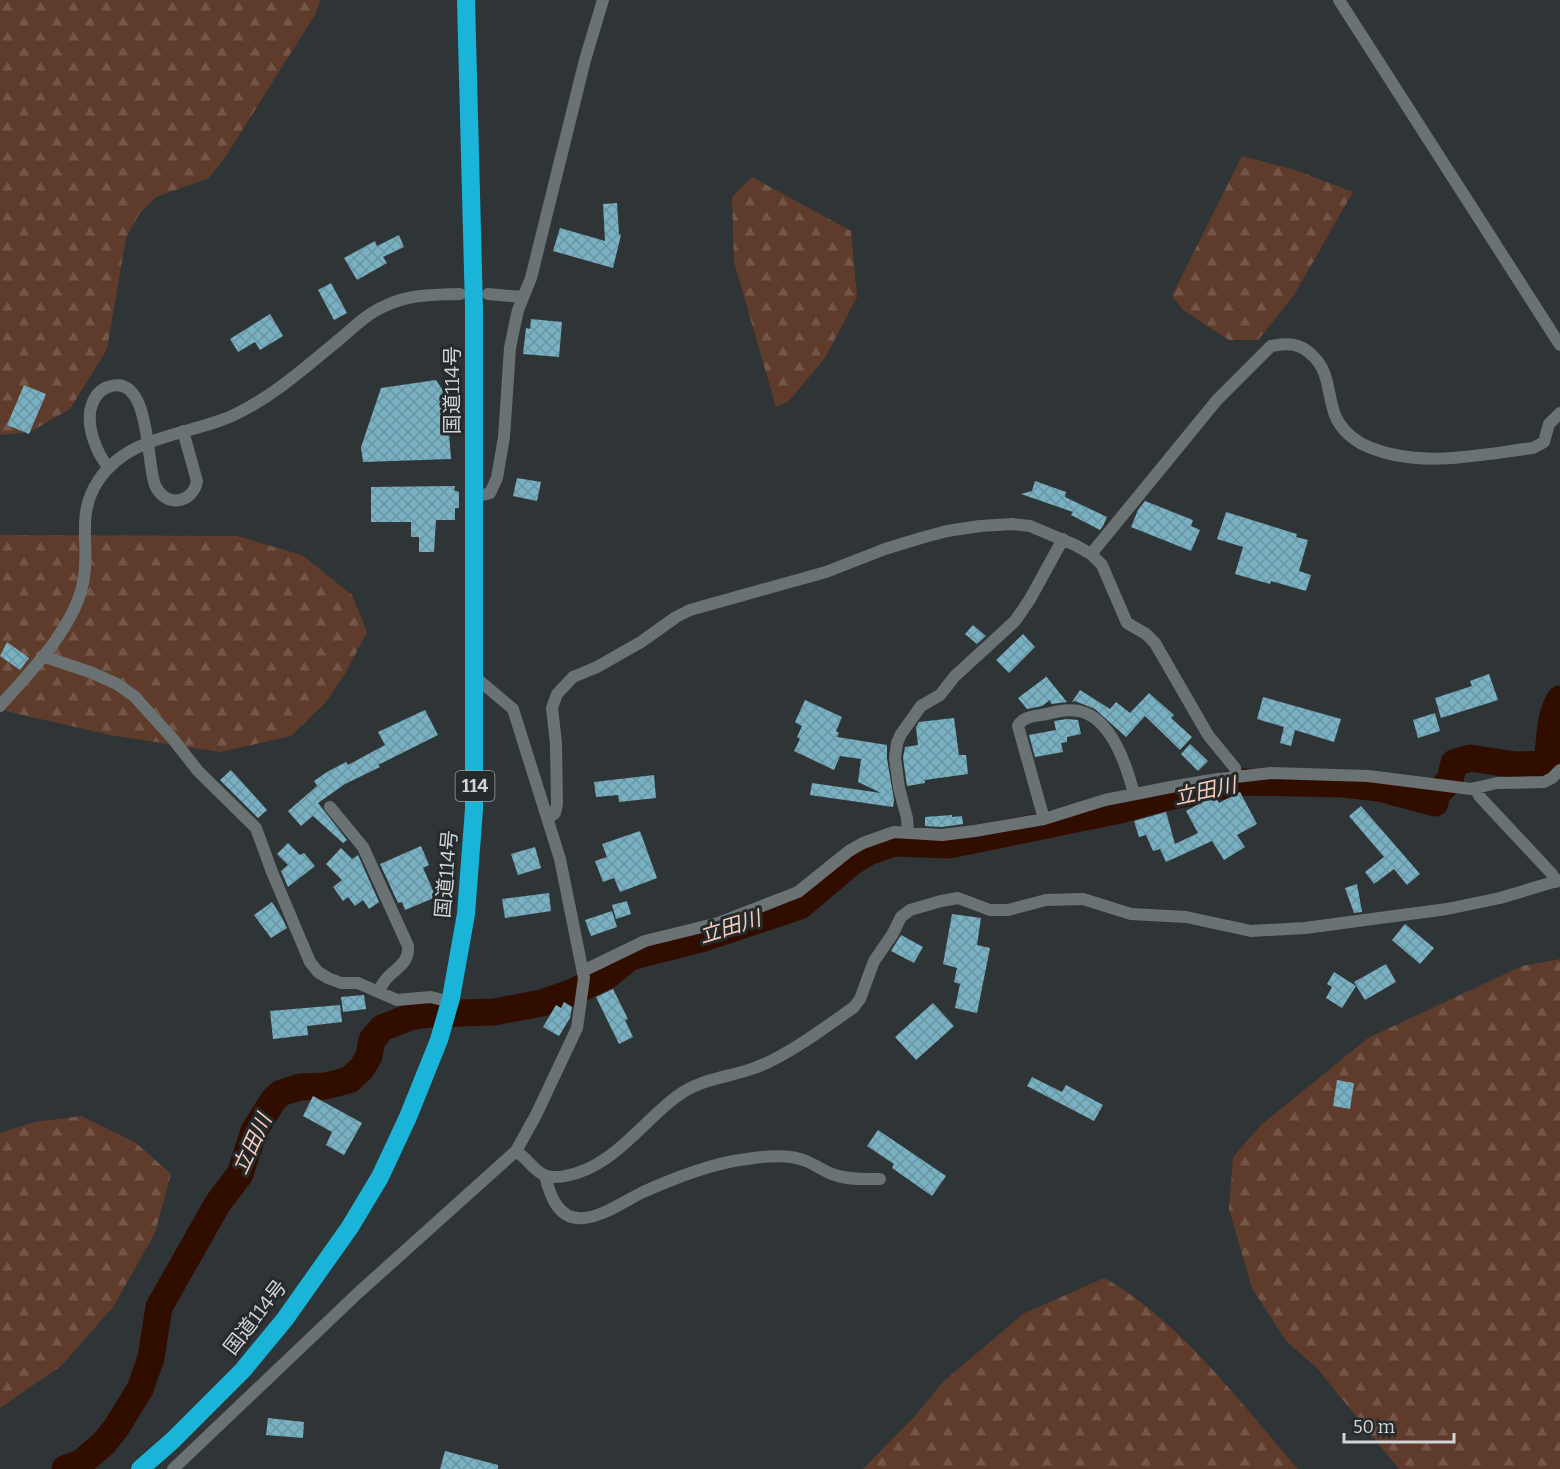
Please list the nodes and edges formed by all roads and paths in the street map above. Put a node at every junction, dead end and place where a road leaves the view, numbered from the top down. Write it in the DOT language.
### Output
graph roads {
  1 [pos="466,0"];
  2 [pos="603,0"];
  3 [pos="1339,0"];
  4 [pos="460,294"];
  5 [pos="488,294"];
  6 [pos="522,297"];
  7 [pos="1560,345"];
  8 [pos="1560,413"];
  9 [pos="183,431"];
  10 [pos="148,443"];
  11 [pos="108,467"];
  12 [pos="475,497"];
  13 [pos="1063,539"];
  14 [pos="1091,554"];
  15 [pos="42,656"];
  16 [pos="475,677"];
  17 [pos="0,706"];
  18 [pos="1560,770"];
  19 [pos="1236,777"];
  20 [pos="1475,788"];
  21 [pos="1134,794"];
  22 [pos="330,807"];
  23 [pos="548,819"];
  24 [pos="1044,819"];
  25 [pos="908,832"];
  26 [pos="1558,881"];
  27 [pos="583,971"];
  28 [pos="379,992"];
  29 [pos="450,1002"];
  30 [pos="516,1151"];
  31 [pos="545,1176"];
  32 [pos="880,1179"];
  33 [pos="140,1469"];
  34 [pos="173,1469"];
  1 -- 12 [label="highway, 国道114号 / 114"];
  2 -- 6 [label="street"];
  3 -- 7 [label="street"];
  4 -- 9 [label="street"];
  5 -- 6 [label="street"];
  6 -- 12 [label="street"];
  8 -- 14 [label="street"];
  9 -- 10 [label="street"];
  9 -- 10 [label="street"];
  10 -- 11 [label="street"];
  10 -- 11 [label="street"];
  11 -- 15 [label="street"];
  12 -- 16 [label="highway, 国道114号 / 114"];
  13 -- 14 [label="street"];
  13 -- 23 [label="street"];
  13 -- 25 [label="street"];
  14 -- 19 [label="street"];
  15 -- 17 [label="street"];
  15 -- 28 [label="street"];
  16 -- 23 [label="street"];
  16 -- 29 [label="highway, 国道114号 / 114"];
  18 -- 20 [label="street"];
  19 -- 20 [label="street"];
  19 -- 21 [label="street"];
  20 -- 26 [label="street"];
  21 -- 24 [label="street"];
  21 -- 24 [label="street"];
  22 -- 28 [label="street"];
  23 -- 27 [label="street"];
  24 -- 25 [label="street"];
  25 -- 27 [label="street"];
  26 -- 31 [label="street"];
  27 -- 30 [label="street"];
  28 -- 29 [label="street"];
  29 -- 33 [label="highway, 国道114号 / 114"];
  30 -- 31 [label="street"];
  30 -- 34 [label="street"];
  31 -- 32 [label="street"];
}
